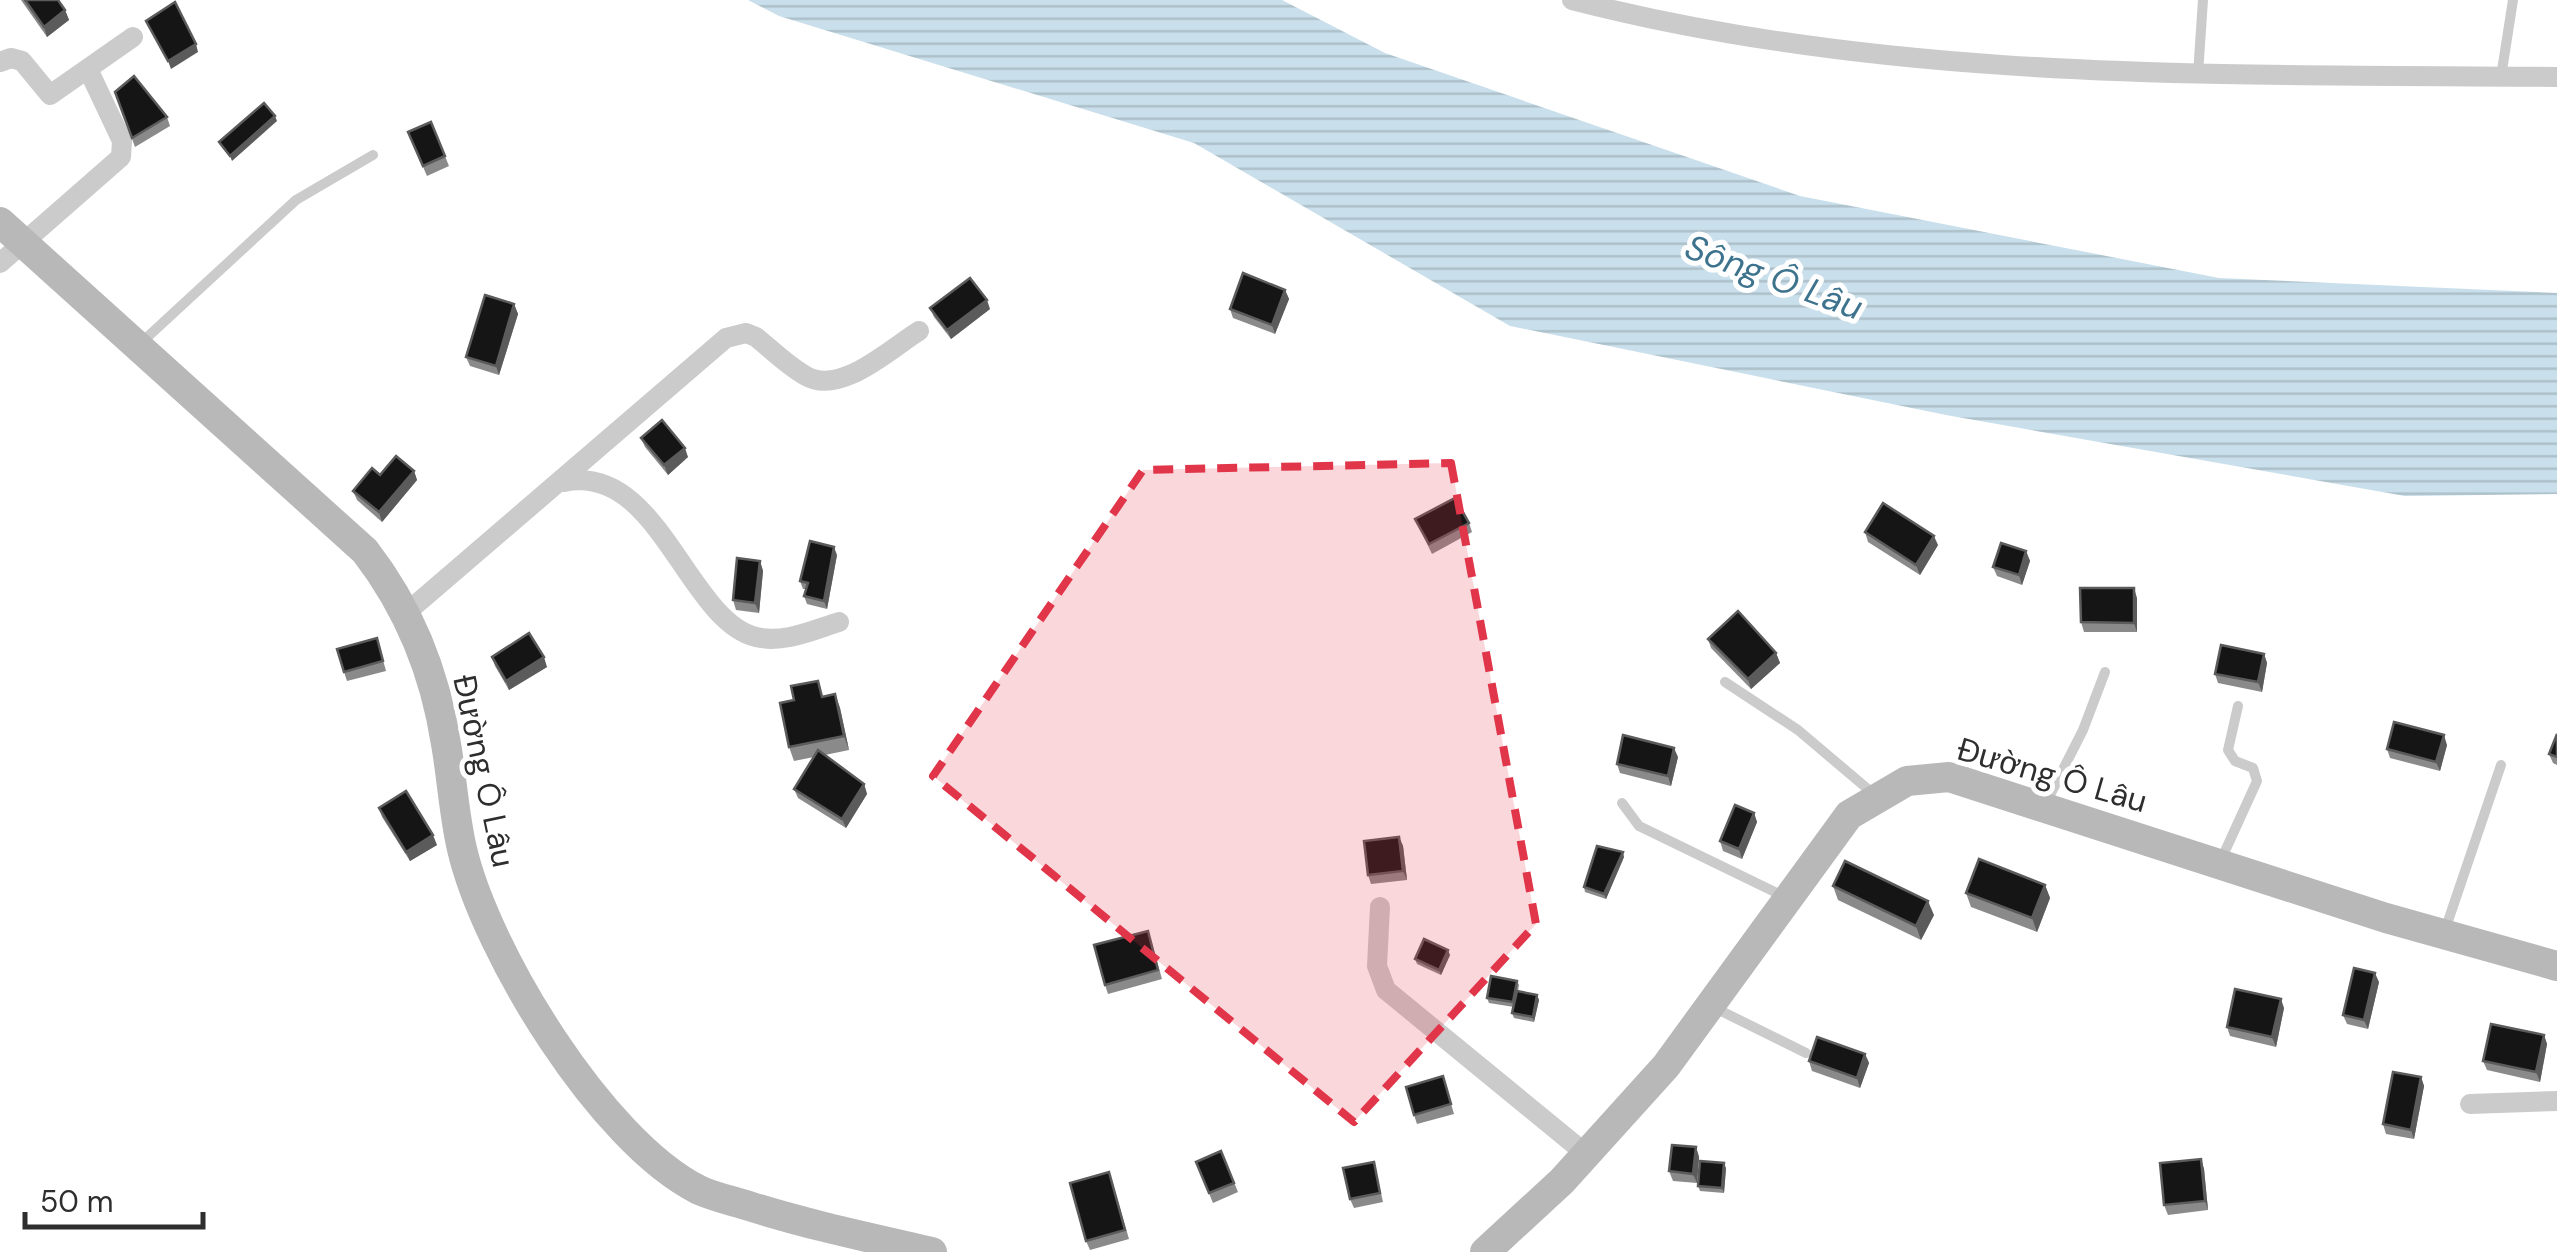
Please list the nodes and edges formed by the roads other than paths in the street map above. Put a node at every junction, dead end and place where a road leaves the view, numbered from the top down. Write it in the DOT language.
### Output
graph roads {
  1 [pos="1572,0"];
  2 [pos="2203,0"];
  3 [pos="2513,0"];
  4 [pos="132,37"];
  5 [pos="0,62"];
  6 [pos="88,69"];
  7 [pos="2198,77"];
  8 [pos="2502,77"];
  9 [pos="2557,77"];
  10 [pos="373,155"];
  11 [pos="0,222"];
  12 [pos="12,253"];
  13 [pos="919,331"];
  14 [pos="138,346"];
  15 [pos="564,482"];
  16 [pos="406,612"];
  17 [pos="838,622"];
  18 [pos="2105,672"];
  19 [pos="1726,682"];
  20 [pos="2238,706"];
  21 [pos="2500,766"];
  22 [pos="1876,796"];
  23 [pos="1622,804"];
  24 [pos="2044,806"];
  25 [pos="2219,862"];
  26 [pos="1786,897"];
  27 [pos="1380,907"];
  28 [pos="2444,934"];
  29 [pos="2557,966"];
  30 [pos="1709,1005"];
  31 [pos="1806,1054"];
  32 [pos="2557,1101"];
  33 [pos="2470,1104"];
  34 [pos="1586,1154"];
  35 [pos="932,1252"];
  36 [pos="1485,1252"];
  1 -- 7 [label="street"];
  2 -- 7 [label="lane"];
  3 -- 8 [label="lane"];
  4 -- 6 [label="street"];
  5 -- 6 [label="street"];
  6 -- 12 [label="street"];
  7 -- 8 [label="street"];
  8 -- 9 [label="street"];
  10 -- 14 [label="lane"];
  11 -- 12 [label="main road, Đường Ô Lâu"];
  12 -- 14 [label="main road, Đường Ô Lâu"];
  13 -- 15 [label="street"];
  14 -- 16 [label="main road, Đường Ô Lâu"];
  15 -- 16 [label="street"];
  15 -- 17 [label="street"];
  16 -- 35 [label="main road, Đường Ô Lâu"];
  18 -- 24 [label="lane"];
  19 -- 22 [label="lane"];
  20 -- 25 [label="lane"];
  21 -- 28 [label="lane"];
  22 -- 24 [label="main road, Đường Ô Lâu"];
  22 -- 26 [label="main road, Đường Ô Lâu"];
  23 -- 26 [label="lane"];
  24 -- 25 [label="main road, Đường Ô Lâu"];
  25 -- 28 [label="main road, Đường Ô Lâu"];
  26 -- 30 [label="main road, Đường Ô Lâu"];
  27 -- 34 [label="street"];
  28 -- 29 [label="main road, Đường Ô Lâu"];
  30 -- 31 [label="lane"];
  30 -- 34 [label="main road, Đường Ô Lâu"];
  32 -- 33 [label="street"];
  34 -- 36 [label="main road, Đường Ô Lâu"];
}
